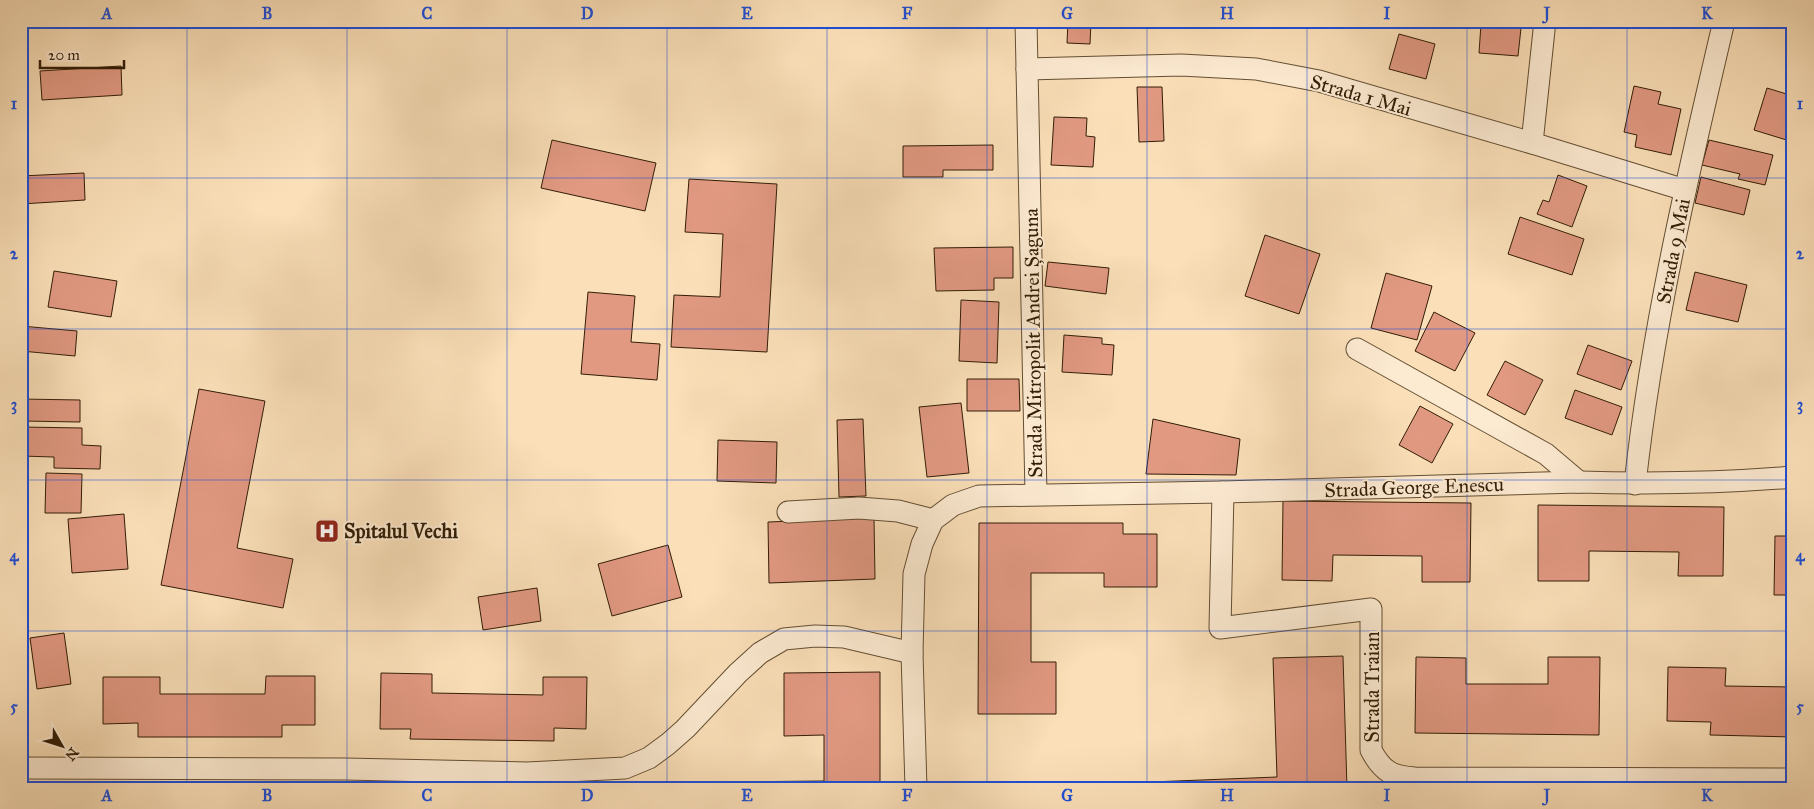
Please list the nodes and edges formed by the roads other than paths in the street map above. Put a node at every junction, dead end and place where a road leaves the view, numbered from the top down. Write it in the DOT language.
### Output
graph roads {
  1 [pos="1026,21"];
  2 [pos="1546,21"];
  3 [pos="1724,21"];
  4 [pos="1027,68"];
  5 [pos="1532,143"];
  6 [pos="1685,190"];
  7 [pos="1357,349"];
  8 [pos="1793,477"];
  9 [pos="1579,482"];
  10 [pos="1635,484"];
  11 [pos="1222,492"];
  12 [pos="1036,494"];
  13 [pos="788,512"];
  14 [pos="933,520"];
  15 [pos="912,653"];
  16 [pos="21,768"];
  17 [pos="1793,779"];
  18 [pos="916,788"];
  1 -- 4 [label="street, Strada Mitropolit Andrei Șaguna"];
  2 -- 5 [label="street"];
  3 -- 6 [label="street, Strada 9 Mai"];
  4 -- 5 [label="street, Strada 1 Mai"];
  4 -- 12 [label="street, Strada Mitropolit Andrei Șaguna"];
  5 -- 6 [label="street, Strada 1 Mai"];
  6 -- 10 [label="street, Strada 9 Mai"];
  7 -- 9 [label="street"];
  8 -- 10 [label="street, Strada George Enescu"];
  9 -- 10 [label="street, Strada George Enescu"];
  9 -- 11 [label="street, Strada George Enescu"];
  11 -- 12 [label="street, Strada George Enescu"];
  11 -- 17 [label="street, Strada Traian"];
  12 -- 14 [label="street, Strada Mitropolit Andrei Șaguna"];
  13 -- 14 [label="street"];
  14 -- 15 [label="street, Strada Mitropolit Andrei Șaguna"];
  15 -- 16 [label="street"];
  15 -- 18 [label="street, Strada Mitropolit Andrei Șaguna"];
}
